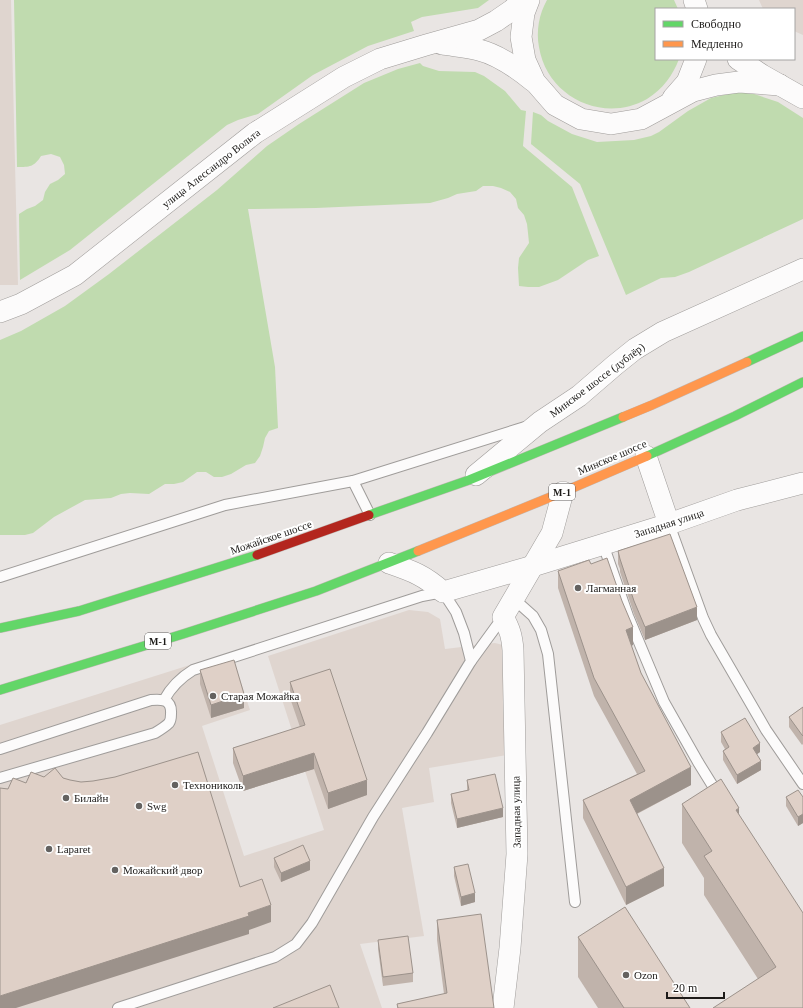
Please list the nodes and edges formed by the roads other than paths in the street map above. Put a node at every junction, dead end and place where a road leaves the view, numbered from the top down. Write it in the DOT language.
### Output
graph roads {
  1 [pos="523,0"];
  2 [pos="529,0"];
  3 [pos="433,43"];
  4 [pos="696,60"];
  5 [pos="739,60"];
  6 [pos="535,82"];
  7 [pos="780,85"];
  8 [pos="803,98"];
  9 [pos="667,105"];
  10 [pos="803,269"];
  11 [pos="0,312"];
  12 [pos="803,336"];
  13 [pos="803,382"];
  14 [pos="540,422"];
  15 [pos="646,456"];
  16 [pos="469,480"];
  17 [pos="354,481"];
  18 [pos="803,484"];
  19 [pos="563,492"];
  20 [pos="370,515"];
  21 [pos="669,524"];
  22 [pos="603,544"];
  23 [pos="389,563"];
  24 [pos="533,566"];
  25 [pos="0,577"];
  26 [pos="443,592"];
  27 [pos="514,598"];
  28 [pos="503,617"];
  29 [pos="0,628"];
  30 [pos="471,661"];
  31 [pos="0,690"];
  32 [pos="164,700"];
  33 [pos="0,749"];
  34 [pos="0,778"];
  35 [pos="803,784"];
  36 [pos="723,802"];
  37 [pos="574,902"];
  38 [pos="118,1008"];
  39 [pos="503,1008"];
  1 -- 3 [label="street, улица Алессандро Вольта"];
  2 -- 6 [label="street"];
  3 -- 6 [label="street"];
  3 -- 11 [label="street, улица Алессандро Вольта"];
  4 -- 9 [label="street"];
  5 -- 7 [label="street"];
  6 -- 9 [label="street"];
  7 -- 8 [label="street"];
  7 -- 9 [label="street"];
  10 -- 14 [label="street, Минское шоссе (дублёр)"];
  12 -- 16 [label="highway"];
  13 -- 15 [label="highway, Минское шоссе / М-1"];
  14 -- 16 [label="street, Минское шоссе (дублёр)"];
  14 -- 17 [label="lane"];
  15 -- 19 [label="highway, Минское шоссе / М-1"];
  15 -- 21 [label="street"];
  16 -- 20 [label="highway, Можайское шоссе"];
  17 -- 20 [label="lane"];
  17 -- 25 [label="lane"];
  18 -- 21 [label="street, Западная улица"];
  19 -- 23 [label="highway, Минское шоссе / М-1"];
  19 -- 24 [label="street"];
  20 -- 29 [label="highway, Можайское шоссе"];
  21 -- 22 [label="street, Западная улица"];
  21 -- 35 [label="lane"];
  22 -- 24 [label="street, Западная улица"];
  22 -- 36 [label="lane"];
  23 -- 26 [label="street"];
  23 -- 31 [label="highway, Минское шоссе / М-1"];
  24 -- 26 [label="street, Западная улица"];
  24 -- 27 [label="street"];
  26 -- 30 [label="lane"];
  26 -- 32 [label="lane"];
  27 -- 28 [label="street"];
  27 -- 37 [label="lane"];
  28 -- 30 [label="lane"];
  28 -- 39 [label="street, Западная улица"];
  30 -- 38 [label="lane"];
  32 -- 33 [label="lane"];
  32 -- 34 [label="lane"];
}
